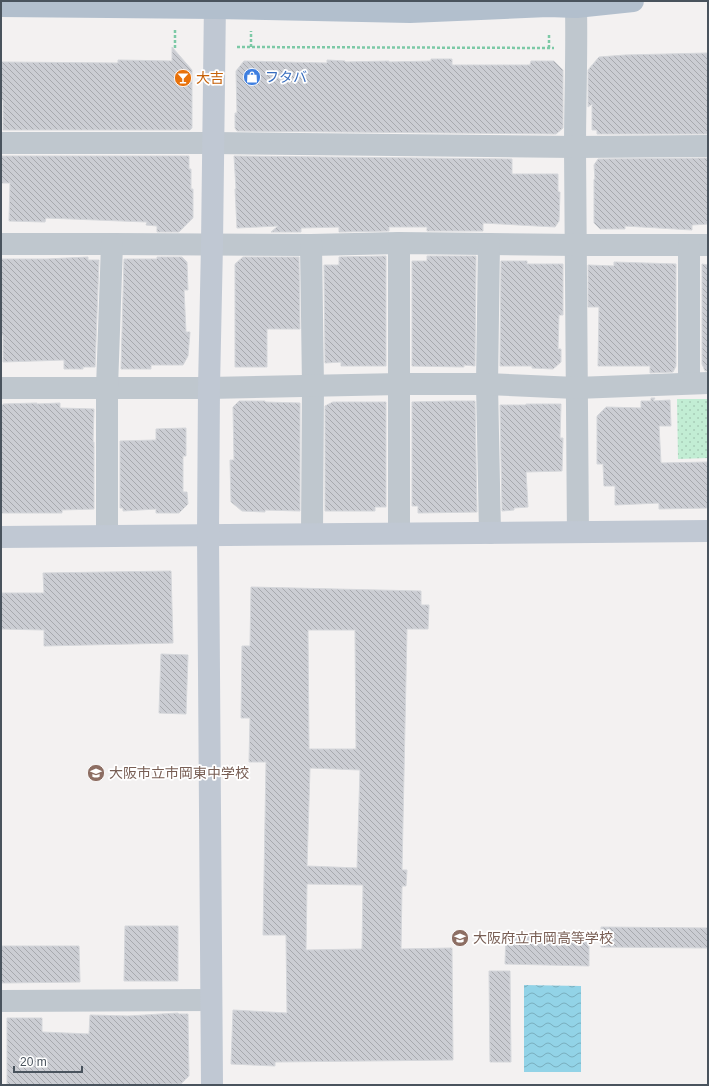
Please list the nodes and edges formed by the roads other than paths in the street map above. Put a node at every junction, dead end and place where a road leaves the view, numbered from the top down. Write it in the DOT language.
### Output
graph roads {
  1 [pos="633,1"];
  2 [pos="215,4"];
  3 [pos="1,6"];
  4 [pos="576,7"];
  5 [pos="1,143"];
  6 [pos="214,143"];
  7 [pos="708,146"];
  8 [pos="575,147"];
  9 [pos="399,243"];
  10 [pos="1,244"];
  11 [pos="112,244"];
  12 [pos="212,244"];
  13 [pos="489,244"];
  14 [pos="311,245"];
  15 [pos="576,245"];
  16 [pos="698,245"];
  17 [pos="699,383"];
  18 [pos="400,384"];
  19 [pos="487,384"];
  20 [pos="313,386"];
  21 [pos="1,388"];
  22 [pos="108,388"];
  23 [pos="209,388"];
  24 [pos="576,388"];
  25 [pos="578,531"];
  26 [pos="708,531"];
  27 [pos="490,533"];
  28 [pos="312,534"];
  29 [pos="399,534"];
  30 [pos="106,535"];
  31 [pos="208,535"];
  32 [pos="1,537"];
  33 [pos="1,1000"];
  34 [pos="211,1000"];
  35 [pos="212,1085"];
  1 -- 4 [label="main road"];
  2 -- 3 [label="main road"];
  2 -- 4 [label="main road"];
  2 -- 6 [label="street"];
  4 -- 8 [label="street"];
  5 -- 6 [label="street"];
  6 -- 8 [label="street"];
  6 -- 12 [label="street"];
  7 -- 8 [label="street"];
  8 -- 15 [label="street"];
  9 -- 13 [label="street"];
  9 -- 14 [label="street"];
  9 -- 18 [label="street"];
  10 -- 11 [label="street"];
  11 -- 12 [label="street"];
  11 -- 22 [label="street"];
  12 -- 14 [label="street"];
  12 -- 23 [label="street"];
  13 -- 15 [label="street"];
  13 -- 19 [label="street"];
  14 -- 20 [label="street"];
  15 -- 16 [label="street"];
  15 -- 24 [label="street"];
  16 -- 17 [label="street"];
  17 -- 24 [label="street"];
  18 -- 19 [label="street"];
  18 -- 20 [label="street"];
  18 -- 29 [label="street"];
  19 -- 24 [label="street"];
  19 -- 27 [label="street"];
  20 -- 23 [label="street"];
  20 -- 28 [label="street"];
  21 -- 22 [label="street"];
  22 -- 23 [label="street"];
  22 -- 30 [label="street"];
  23 -- 31 [label="street"];
  24 -- 25 [label="street"];
  25 -- 26 [label="street"];
  25 -- 27 [label="street"];
  27 -- 29 [label="street"];
  28 -- 29 [label="street"];
  28 -- 31 [label="street"];
  30 -- 31 [label="street"];
  30 -- 32 [label="street"];
  31 -- 34 [label="street"];
  33 -- 34 [label="street"];
  34 -- 35 [label="street"];
}
